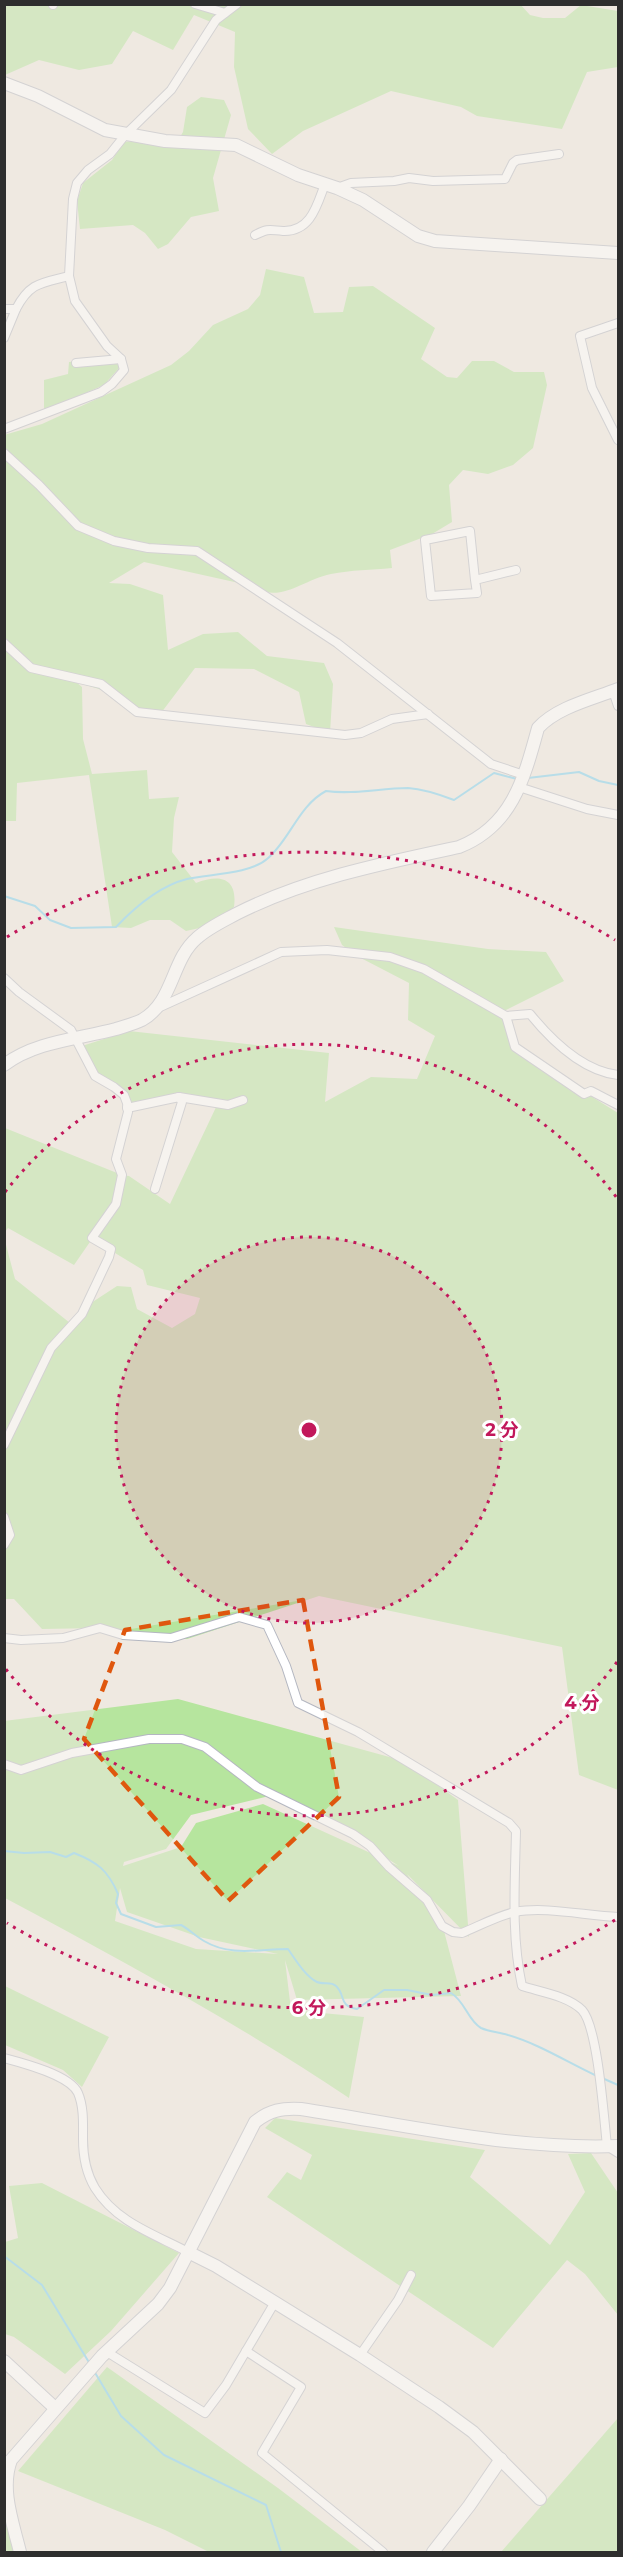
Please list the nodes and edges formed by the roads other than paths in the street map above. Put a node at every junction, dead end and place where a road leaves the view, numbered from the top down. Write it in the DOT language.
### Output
graph roads {
  1 [pos="195,4"];
  2 [pos="237,4"];
  3 [pos="225,13"];
  4 [pos="4,82"];
  5 [pos="126,134"];
  6 [pos="558,154"];
  7 [pos="331,186"];
  8 [pos="255,235"];
  9 [pos="618,253"];
  10 [pos="69,276"];
  11 [pos="4,309"];
  12 [pos="16,309"];
  13 [pos="618,323"];
  14 [pos="4,338"];
  15 [pos="121,359"];
  16 [pos="76,363"];
  17 [pos="4,429"];
  18 [pos="618,440"];
  19 [pos="4,453"];
  20 [pos="516,570"];
  21 [pos="475,580"];
  22 [pos="4,643"];
  23 [pos="616,690"];
  24 [pos="618,706"];
  25 [pos="428,714"];
  26 [pos="522,781"];
  27 [pos="618,815"];
  28 [pos="4,978"];
  29 [pos="158,1008"];
  30 [pos="506,1016"];
  31 [pos="76,1039"];
  32 [pos="4,1065"];
  33 [pos="618,1075"];
  34 [pos="179,1097"];
  35 [pos="243,1100"];
  36 [pos="618,1105"];
  37 [pos="127,1108"];
  38 [pos="155,1189"];
  39 [pos="4,1445"];
  40 [pos="4,1517"];
  41 [pos="4,1545"];
  42 [pos="4,1638"];
  43 [pos="4,1764"];
  44 [pos="515,1912"];
  45 [pos="618,1917"];
  46 [pos="4,2058"];
  47 [pos="615,2149"];
  48 [pos="188,2252"];
  49 [pos="411,2275"];
  50 [pos="275,2302"];
  51 [pos="246,2351"];
  52 [pos="104,2354"];
  53 [pos="360,2355"];
  54 [pos="4,2361"];
  55 [pos="55,2408"];
  56 [pos="501,2459"];
  57 [pos="540,2499"];
  58 [pos="20,2553"];
  59 [pos="383,2553"];
  60 [pos="433,2553"];
  1 -- 3 [label="street"];
  2 -- 3 [label="street"];
  3 -- 5 [label="street"];
  4 -- 5 [label="street"];
  5 -- 7 [label="street"];
  5 -- 10 [label="street"];
  6 -- 7 [label="street"];
  7 -- 8 [label="street"];
  7 -- 9 [label="street"];
  10 -- 12 [label="street"];
  10 -- 15 [label="street"];
  11 -- 12 [label="street"];
  12 -- 14 [label="street"];
  13 -- 18 [label="street"];
  15 -- 16 [label="street"];
  15 -- 17 [label="street"];
  19 -- 25 [label="street"];
  20 -- 21 [label="street"];
  21 -- 21 [label="street"];
  22 -- 25 [label="street"];
  23 -- 24 [label="street"];
  23 -- 26 [label="street"];
  25 -- 26 [label="street"];
  26 -- 27 [label="street"];
  26 -- 29 [label="street"];
  28 -- 31 [label="street"];
  29 -- 30 [label="street"];
  29 -- 31 [label="street"];
  30 -- 33 [label="street"];
  30 -- 36 [label="street"];
  31 -- 32 [label="street"];
  31 -- 37 [label="street"];
  34 -- 35 [label="street"];
  34 -- 37 [label="street"];
  34 -- 38 [label="street"];
  37 -- 39 [label="street"];
  40 -- 41 [label="street"];
  42 -- 44 [label="street"];
  43 -- 44 [label="street"];
  44 -- 45 [label="street"];
  44 -- 47 [label="street"];
  46 -- 48 [label="street"];
  47 -- 48 [label="street"];
  48 -- 50 [label="street"];
  48 -- 52 [label="street"];
  49 -- 53 [label="street"];
  50 -- 51 [label="street"];
  50 -- 53 [label="street"];
  51 -- 52 [label="street"];
  51 -- 59 [label="street"];
  52 -- 55 [label="street"];
  53 -- 56 [label="street"];
  54 -- 55 [label="street"];
  55 -- 58 [label="street"];
  56 -- 57 [label="street"];
  56 -- 60 [label="street"];
}
